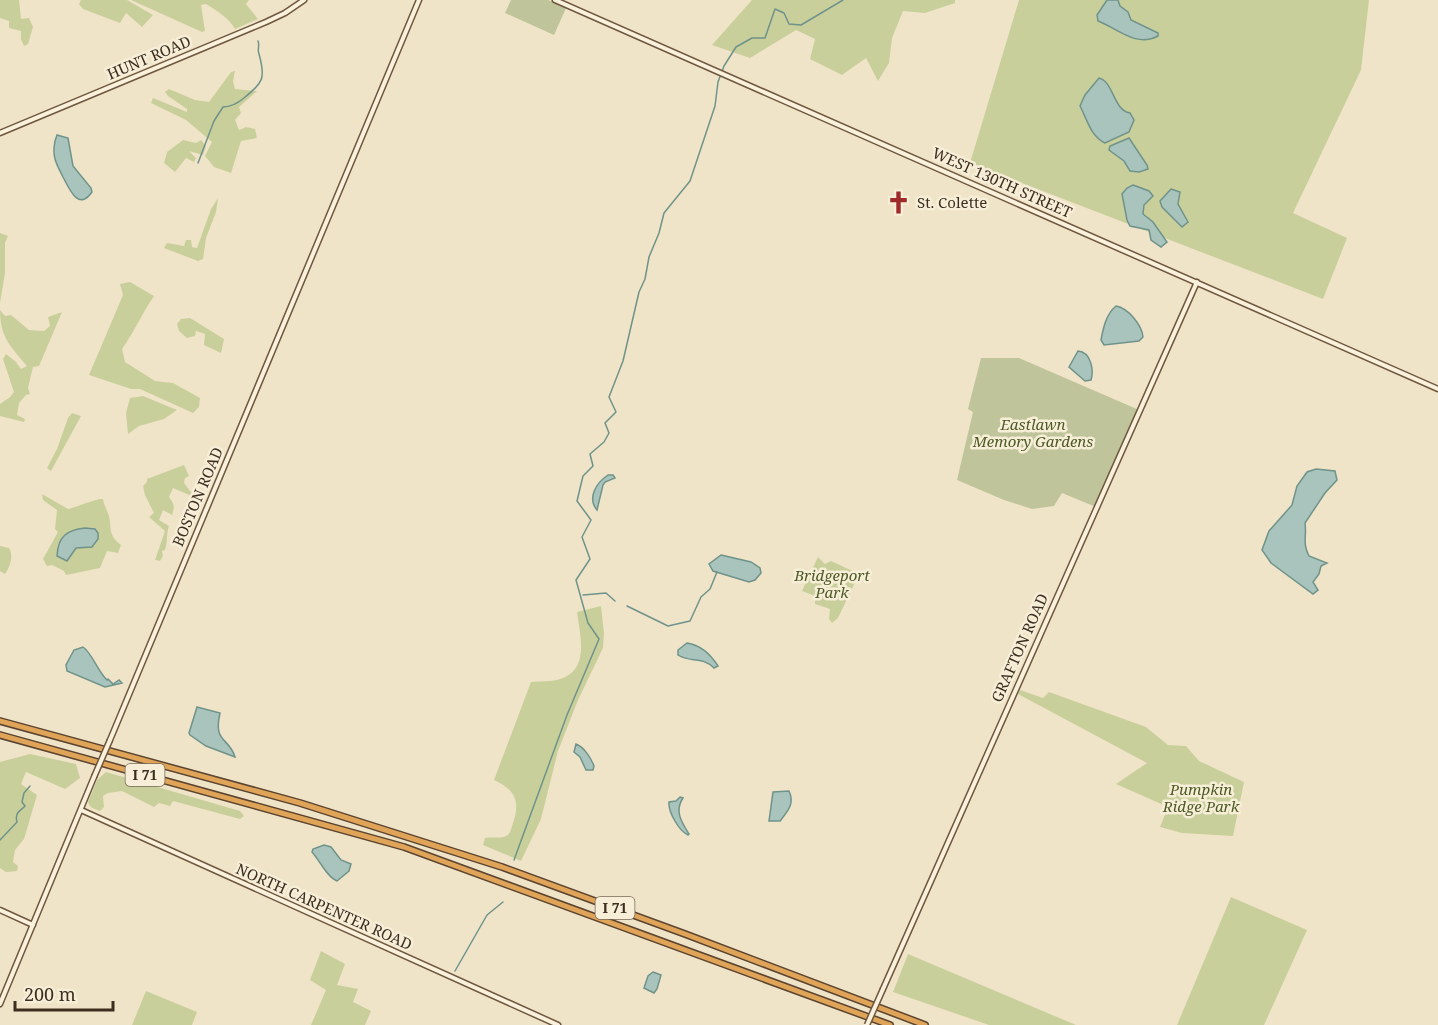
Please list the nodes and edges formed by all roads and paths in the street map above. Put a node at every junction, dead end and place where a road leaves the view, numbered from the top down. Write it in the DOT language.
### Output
graph roads {
  1 [pos="304,0"];
  2 [pos="419,0"];
  3 [pos="555,0"];
  4 [pos="0,133"];
  5 [pos="1197,282"];
  6 [pos="1438,389"];
  7 [pos="0,721"];
  8 [pos="0,735"];
  9 [pos="81,810"];
  10 [pos="0,910"];
  11 [pos="33,925"];
  12 [pos="0,1004"];
  13 [pos="558,1025"];
  14 [pos="867,1025"];
  15 [pos="890,1025"];
  16 [pos="925,1025"];
  1 -- 4 [label="street, HUNT ROAD"];
  2 -- 9 [label="street, BOSTON ROAD, bridge"];
  3 -- 5 [label="street, WEST 130TH STREET"];
  5 -- 6 [label="street, WEST 130TH STREET"];
  5 -- 14 [label="street, GRAFTON ROAD, bridge"];
  7 -- 16 [label="highway, I 71"];
  8 -- 15 [label="highway, I 71"];
  9 -- 11 [label="street, BOSTON ROAD"];
  9 -- 13 [label="street, NORTH CARPENTER ROAD"];
  10 -- 11 [label="street"];
  11 -- 12 [label="street, BOSTON ROAD"];
}
